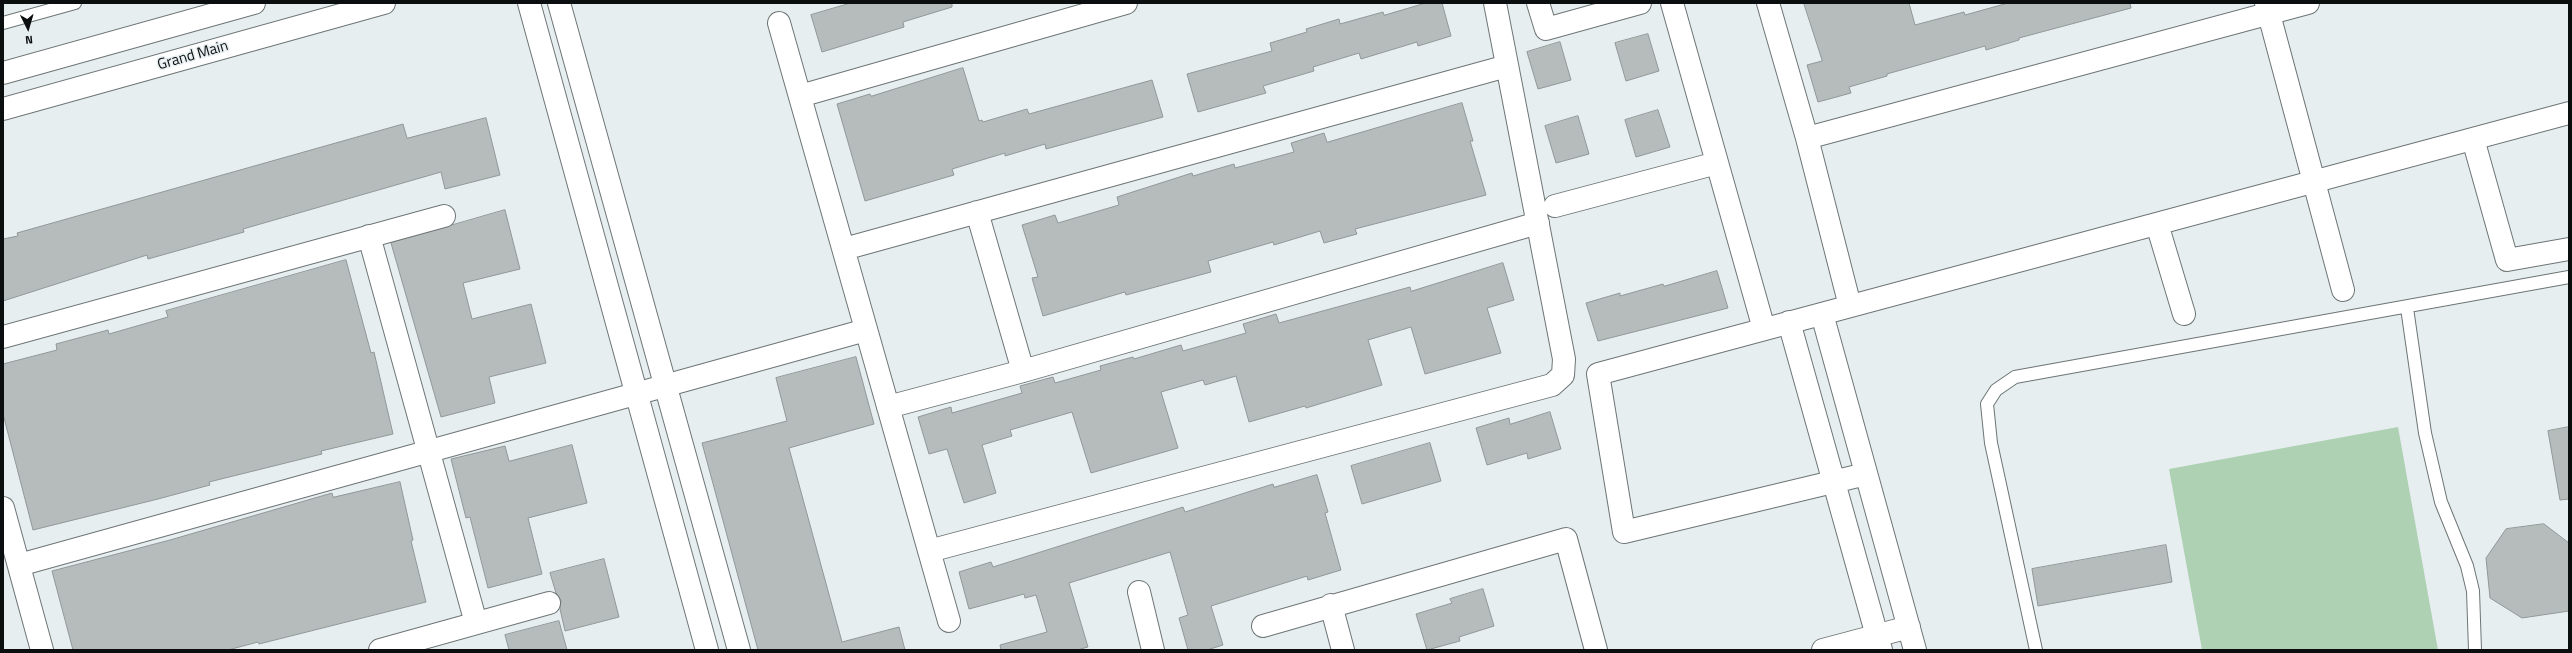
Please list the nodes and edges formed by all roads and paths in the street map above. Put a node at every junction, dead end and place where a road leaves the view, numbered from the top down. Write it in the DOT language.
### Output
graph roads {
  1 [pos="75,3"];
  2 [pos="254,3"];
  3 [pos="384,3"];
  4 [pos="529,3"];
  5 [pos="559,3"];
  6 [pos="1126,3"];
  7 [pos="1495,3"];
  8 [pos="1538,3"];
  9 [pos="1640,3"];
  10 [pos="1672,3"];
  11 [pos="1768,3"];
  12 [pos="2308,3"];
  13 [pos="2267,8"];
  14 [pos="339,9"];
  15 [pos="3,23"];
  16 [pos="779,23"];
  17 [pos="576,65"];
  18 [pos="1507,66"];
  19 [pos="548,72"];
  20 [pos="3,73"];
  21 [pos="800,96"];
  22 [pos="3,109"];
  23 [pos="2569,113"];
  24 [pos="1807,138"];
  25 [pos="2473,139"];
  26 [pos="1717,163"];
  27 [pos="2313,180"];
  28 [pos="1555,206"];
  29 [pos="977,212"];
  30 [pos="444,216"];
  31 [pos="1538,223"];
  32 [pos="2157,224"];
  33 [pos="369,236"];
  34 [pos="844,249"];
  35 [pos="2569,249"];
  36 [pos="2569,277"];
  37 [pos="2343,290"];
  38 [pos="1850,306"];
  39 [pos="2407,308"];
  40 [pos="1822,314"];
  41 [pos="2184,314"];
  42 [pos="1789,322"];
  43 [pos="1764,329"];
  44 [pos="866,330"];
  45 [pos="3,337"];
  46 [pos="1023,371"];
  47 [pos="664,385"];
  48 [pos="635,393"];
  49 [pos="888,407"];
  50 [pos="429,453"];
  51 [pos="1866,474"];
  52 [pos="1834,482"];
  53 [pos="3,508"];
  54 [pos="929,551"];
  55 [pos="19,565"];
  56 [pos="1139,592"];
  57 [pos="549,603"];
  58 [pos="1331,606"];
  59 [pos="949,621"];
  60 [pos="476,623"];
  61 [pos="1264,626"];
  62 [pos="1909,627"];
  63 [pos="1879,643"];
  64 [pos="42,650"];
  65 [pos="380,650"];
  66 [pos="707,650"];
  67 [pos="739,650"];
  68 [pos="1153,650"];
  69 [pos="1343,650"];
  70 [pos="1596,650"];
  71 [pos="1823,650"];
  72 [pos="1915,650"];
  73 [pos="2036,650"];
  74 [pos="2475,650"];
  1 -- 15 [label="lane"];
  2 -- 20 [label="street"];
  3 -- 14 [label="street, Grand Main"];
  4 -- 19 [label="street"];
  5 -- 17 [label="street"];
  6 -- 21 [label="street"];
  7 -- 18 [label="street"];
  8 -- 9 [label="street"];
  10 -- 26 [label="street"];
  11 -- 24 [label="street"];
  12 -- 13 [label="street"];
  13 -- 24 [label="street"];
  13 -- 27 [label="street"];
  14 -- 22 [label="street, Grand Main"];
  16 -- 21 [label="street"];
  17 -- 19 [label="street"];
  17 -- 47 [label="street"];
  18 -- 29 [label="street"];
  18 -- 31 [label="street"];
  19 -- 48 [label="street"];
  21 -- 34 [label="street"];
  23 -- 25 [label="street"];
  24 -- 38 [label="street"];
  25 -- 27 [label="street"];
  25 -- 35 [label="street"];
  26 -- 28 [label="street"];
  26 -- 43 [label="street"];
  27 -- 32 [label="street"];
  27 -- 37 [label="street"];
  29 -- 34 [label="street"];
  29 -- 46 [label="street"];
  30 -- 33 [label="street"];
  31 -- 46 [label="street"];
  31 -- 54 [label="street"];
  32 -- 38 [label="street"];
  32 -- 41 [label="street"];
  33 -- 45 [label="street"];
  33 -- 50 [label="street"];
  34 -- 44 [label="street"];
  36 -- 39 [label="lane"];
  38 -- 40 [label="street"];
  39 -- 73 [label="lane"];
  39 -- 74 [label="lane"];
  40 -- 42 [label="street"];
  40 -- 51 [label="street"];
  42 -- 43 [label="street"];
  42 -- 52 [label="street"];
  43 -- 52 [label="street"];
  44 -- 47 [label="street"];
  44 -- 49 [label="street"];
  46 -- 49 [label="street"];
  47 -- 48 [label="street"];
  47 -- 67 [label="street"];
  48 -- 50 [label="street"];
  48 -- 66 [label="street"];
  49 -- 54 [label="street"];
  50 -- 55 [label="street"];
  50 -- 60 [label="street"];
  51 -- 52 [label="street"];
  51 -- 62 [label="street"];
  52 -- 63 [label="street"];
  53 -- 55 [label="street"];
  54 -- 59 [label="street"];
  55 -- 64 [label="street"];
  56 -- 68 [label="street"];
  57 -- 60 [label="street"];
  58 -- 61 [label="street"];
  58 -- 69 [label="street"];
  58 -- 70 [label="street"];
  60 -- 65 [label="street"];
  62 -- 63 [label="street"];
  62 -- 72 [label="street"];
  63 -- 71 [label="street"];
}
